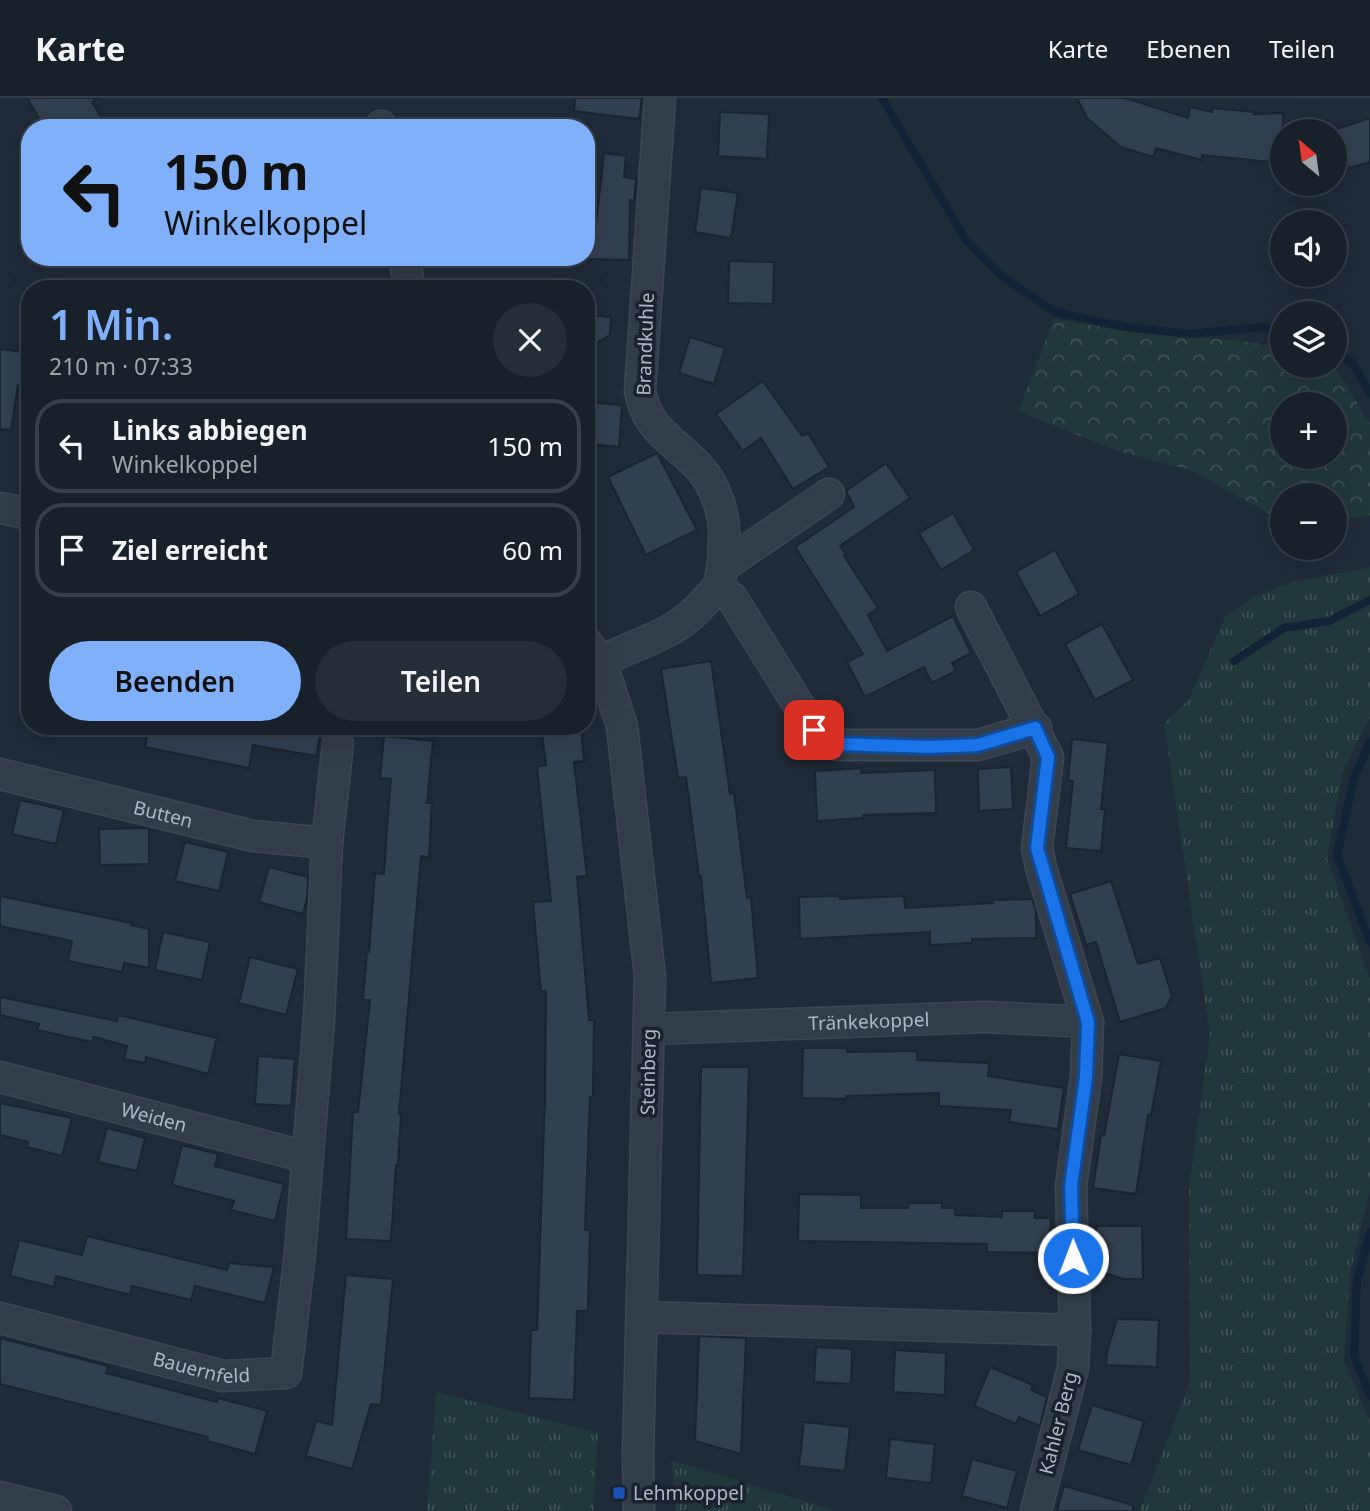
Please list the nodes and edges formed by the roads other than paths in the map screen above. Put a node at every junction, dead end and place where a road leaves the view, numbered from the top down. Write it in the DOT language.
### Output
graph roads {
  1 [pos="660,98"];
  2 [pos="829,494"];
  3 [pos="0,508"];
  4 [pos="21,512"];
  5 [pos="720,577"];
  6 [pos="971,607"];
  7 [pos="595,652"];
  8 [pos="595,655"];
  9 [pos="1035,728"];
  10 [pos="338,744"];
  11 [pos="0,774"];
  12 [pos="327,843"];
  13 [pos="1088,1022"];
  14 [pos="649,1029"];
  15 [pos="0,1077"];
  16 [pos="307,1157"];
  17 [pos="642,1317"];
  18 [pos="0,1318"];
  19 [pos="1075,1330"];
  20 [pos="0,1497"];
  21 [pos="56,1511"];
  22 [pos="639,1511"];
  23 [pos="1036,1511"];
  1 -- 5 [label="street, Brandkuhle"];
  2 -- 5 [label="street"];
  3 -- 4 [label="street"];
  5 -- 7 [label="street"];
  5 -- 9 [label="street"];
  6 -- 9 [label="street, Kahler Berg"];
  8 -- 14 [label="street, Steinberg"];
  9 -- 13 [label="street, Kahler Berg"];
  10 -- 12 [label="street"];
  11 -- 12 [label="street, Butten"];
  12 -- 16 [label="street"];
  13 -- 14 [label="street, Tränkekoppel"];
  13 -- 19 [label="street, Kahler Berg"];
  14 -- 17 [label="street, Steinberg"];
  15 -- 16 [label="street, Weiden"];
  16 -- 18 [label="street, Bauernfeld"];
  17 -- 19 [label="street"];
  17 -- 22 [label="street, Steinberg"];
  19 -- 23 [label="street, Kahler Berg"];
  20 -- 21 [label="street"];
}
